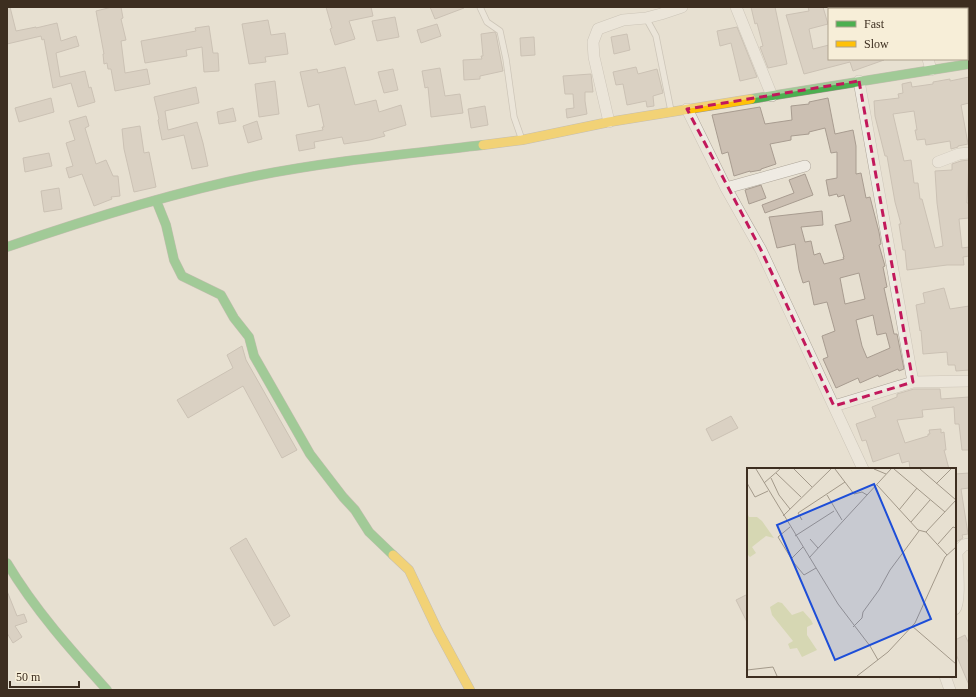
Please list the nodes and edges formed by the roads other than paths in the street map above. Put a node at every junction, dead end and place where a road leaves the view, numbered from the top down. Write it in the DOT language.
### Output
graph roads {
  1 [pos="480,7"];
  2 [pos="682,7"];
  3 [pos="736,7"];
  4 [pos="646,18"];
  5 [pos="929,64"];
  6 [pos="969,64"];
  7 [pos="859,81"];
  8 [pos="772,96"];
  9 [pos="687,109"];
  10 [pos="671,112"];
  11 [pos="609,122"];
  12 [pos="522,140"];
  13 [pos="969,153"];
  14 [pos="938,162"];
  15 [pos="805,166"];
  16 [pos="726,188"];
  17 [pos="156,200"];
  18 [pos="7,247"];
  19 [pos="969,381"];
  20 [pos="913,382"];
  21 [pos="834,406"];
  22 [pos="863,468"];
  23 [pos="969,544"];
  24 [pos="7,563"];
  25 [pos="956,608"];
  26 [pos="945,677"];
  27 [pos="107,690"];
  28 [pos="470,690"];
  29 [pos="950,690"];
  1 -- 12 [label="lane"];
  2 -- 4 [label="street"];
  3 -- 8 [label="street"];
  4 -- 10 [label="lane"];
  4 -- 11 [label="street"];
  5 -- 6 [label="street"];
  5 -- 7 [label="street"];
  7 -- 8 [label="street"];
  7 -- 20 [label="street"];
  8 -- 9 [label="street"];
  9 -- 10 [label="street"];
  9 -- 16 [label="street"];
  10 -- 11 [label="street"];
  11 -- 12 [label="street"];
  12 -- 17 [label="street"];
  13 -- 14 [label="street"];
  15 -- 16 [label="street"];
  16 -- 21 [label="street"];
  17 -- 18 [label="street"];
  17 -- 28 [label="street"];
  19 -- 20 [label="street"];
  20 -- 21 [label="street"];
  21 -- 22 [label="street"];
  23 -- 25 [label="street"];
  24 -- 27 [label="street"];
  26 -- 29 [label="street"];
}
